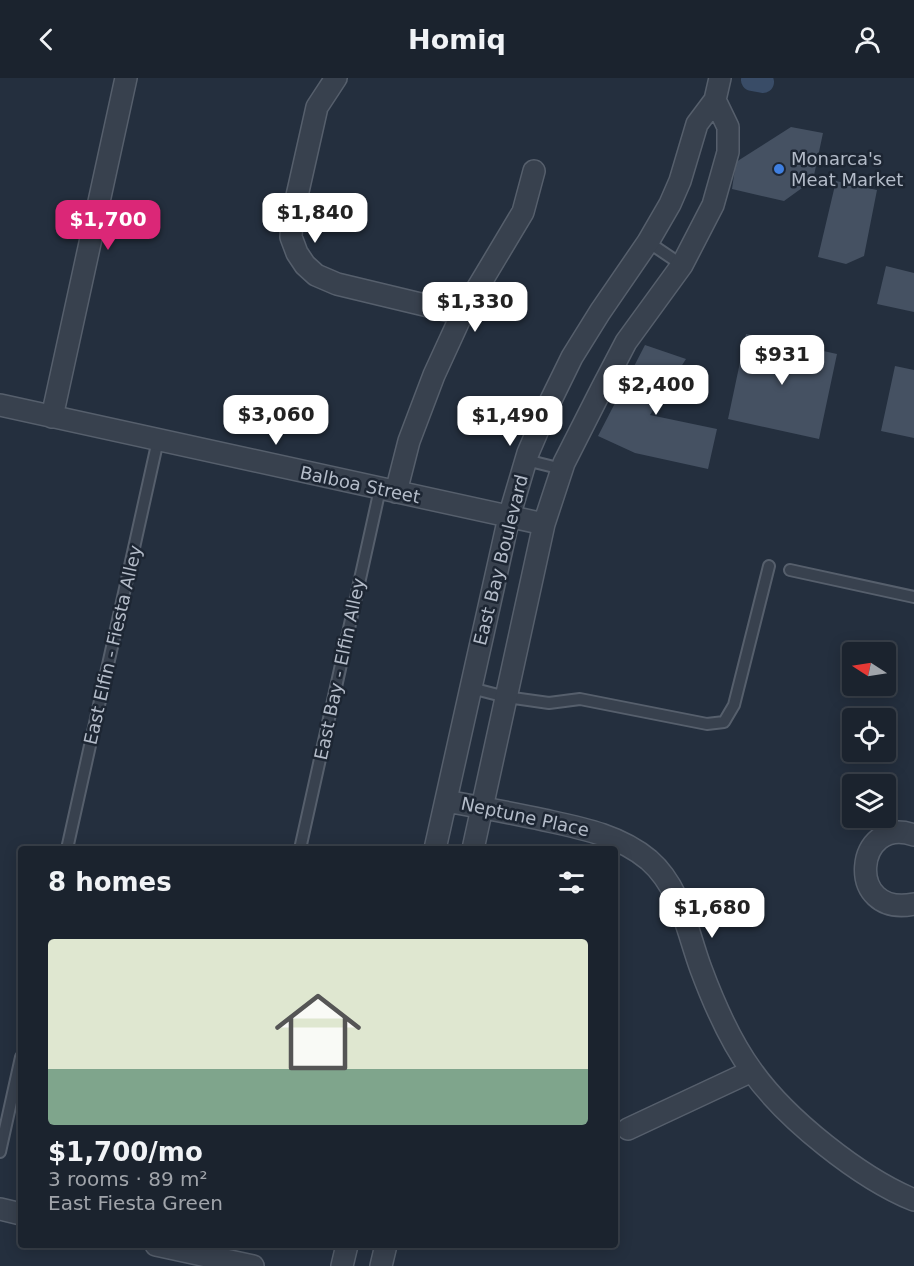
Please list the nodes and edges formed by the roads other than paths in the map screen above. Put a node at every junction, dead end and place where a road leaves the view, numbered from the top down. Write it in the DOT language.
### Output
graph roads {
  1 [pos="126,78"];
  2 [pos="336,78"];
  3 [pos="720,78"];
  4 [pos="716,100"];
  5 [pos="534,171"];
  6 [pos="648,242"];
  7 [pos="681,265"];
  8 [pos="462,314"];
  9 [pos="0,405"];
  10 [pos="52,417"];
  11 [pos="158,440"];
  12 [pos="526,460"];
  13 [pos="562,469"];
  14 [pos="388,491"];
  15 [pos="509,517"];
  16 [pos="544,524"];
  17 [pos="769,566"];
  18 [pos="790,570"];
  19 [pos="914,597"];
  20 [pos="471,688"];
  21 [pos="507,697"];
  22 [pos="446,801"];
  23 [pos="483,807"];
  24 [pos="914,834"];
  25 [pos="68,846"];
  26 [pos="301,846"];
  27 [pos="436,846"];
  28 [pos="474,846"];
  29 [pos="914,904"];
  30 [pos="18,1071"];
  31 [pos="752,1071"];
  32 [pos="628,1129"];
  33 [pos="0,1152"];
  34 [pos="914,1200"];
  35 [pos="0,1209"];
  36 [pos="18,1213"];
  37 [pos="170,1248"];
  38 [pos="346,1248"];
  39 [pos="385,1248"];
  40 [pos="206,1256"];
  41 [pos="253,1266"];
  42 [pos="342,1266"];
  43 [pos="381,1266"];
  1 -- 10 [label="street"];
  2 -- 8 [label="street"];
  3 -- 4 [label="street, East Bay Boulevard"];
  4 -- 6 [label="street, East Bay Boulevard"];
  4 -- 7 [label="street, East Bay Boulevard"];
  5 -- 8 [label="street"];
  6 -- 7 [label="lane"];
  6 -- 12 [label="street, East Bay Boulevard"];
  7 -- 13 [label="street, East Bay Boulevard"];
  8 -- 14 [label="street"];
  9 -- 10 [label="street, Balboa Street"];
  10 -- 11 [label="street, Balboa Street"];
  11 -- 14 [label="street, Balboa Street"];
  11 -- 25 [label="lane, East Elfin - Fiesta Alley"];
  12 -- 13 [label="lane"];
  12 -- 15 [label="street, East Bay Boulevard"];
  13 -- 16 [label="street, East Bay Boulevard"];
  14 -- 15 [label="street, Balboa Street"];
  14 -- 26 [label="lane, East Bay - Elfin Alley"];
  15 -- 16 [label="street, Balboa Street"];
  15 -- 20 [label="street, East Bay Boulevard"];
  16 -- 21 [label="street, East Bay Boulevard"];
  17 -- 21 [label="lane"];
  18 -- 19 [label="lane"];
  20 -- 21 [label="lane"];
  20 -- 22 [label="street, East Bay Boulevard"];
  21 -- 23 [label="street, East Bay Boulevard"];
  22 -- 23 [label="street, Neptune Place"];
  22 -- 27 [label="street, East Bay Boulevard"];
  23 -- 28 [label="street, East Bay Boulevard"];
  23 -- 31 [label="street, Neptune Place"];
  24 -- 29 [label="street"];
  30 -- 33 [label="lane"];
  31 -- 32 [label="street"];
  31 -- 34 [label="street, Neptune Place"];
  35 -- 36 [label="street"];
  37 -- 40 [label="street"];
  38 -- 42 [label="street"];
  39 -- 43 [label="street"];
  40 -- 41 [label="street"];
}
